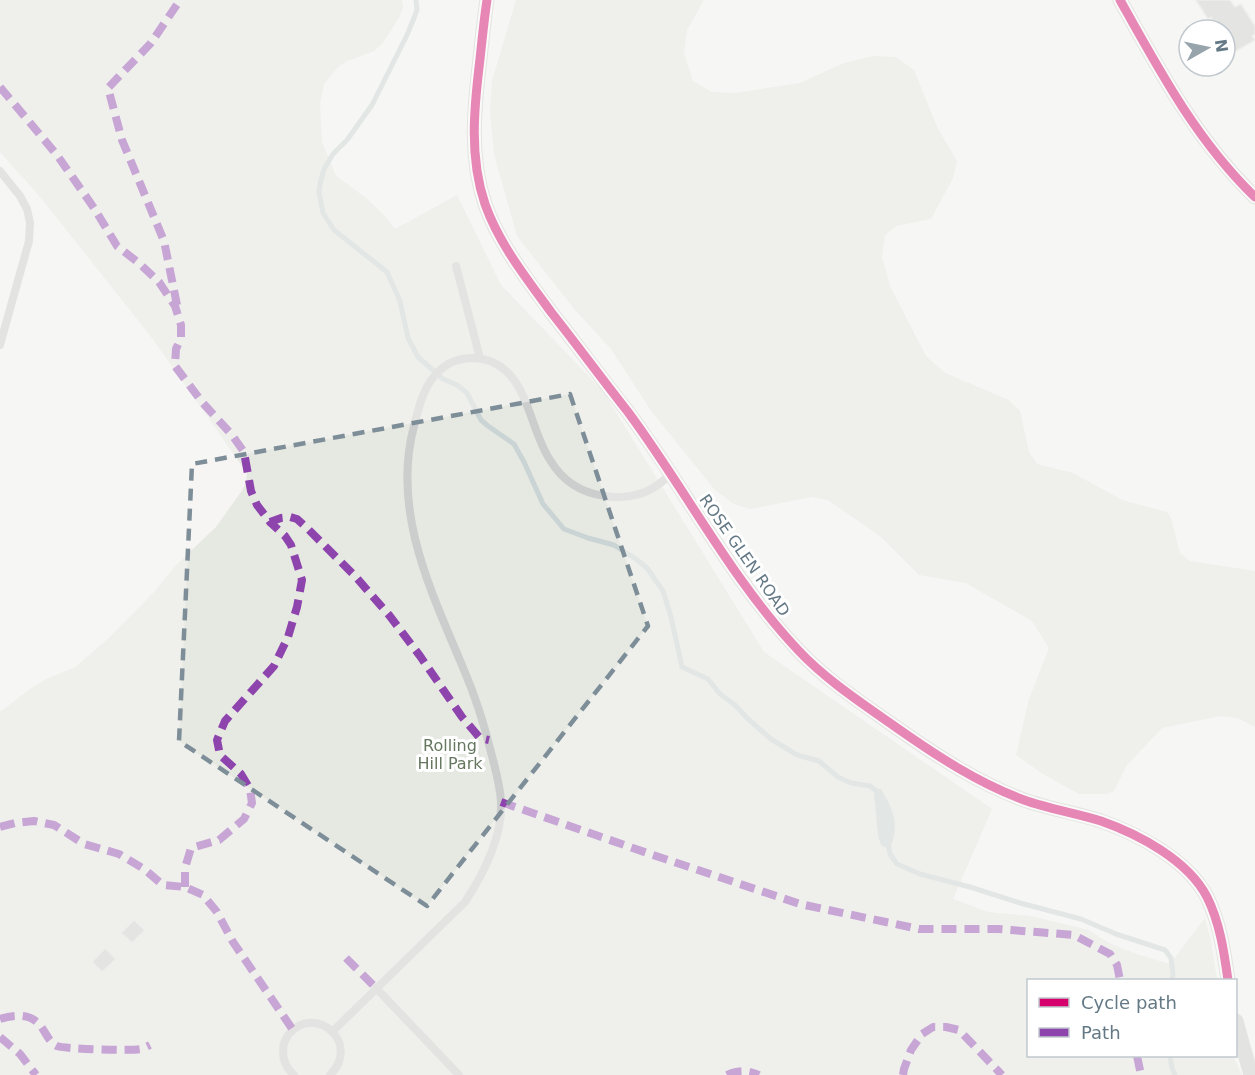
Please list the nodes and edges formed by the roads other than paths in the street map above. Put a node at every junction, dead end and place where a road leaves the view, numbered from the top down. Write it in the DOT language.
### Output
graph roads {
  1 [pos="487,0"];
  2 [pos="1120,0"];
  3 [pos="0,171"];
  4 [pos="1255,197"];
  5 [pos="456,266"];
  6 [pos="0,345"];
  7 [pos="480,358"];
  8 [pos="671,474"];
  9 [pos="1228,979"];
  10 [pos="376,988"];
  11 [pos="1237,1025"];
  12 [pos="332,1032"];
  13 [pos="294,1075"];
  14 [pos="330,1075"];
  15 [pos="459,1075"];
  16 [pos="1251,1075"];
  1 -- 8 [label="street, ROSE GLEN ROAD"];
  2 -- 4 [label="street"];
  3 -- 6 [label="lane"];
  5 -- 7 [label="lane"];
  7 -- 8 [label="lane"];
  7 -- 10 [label="lane"];
  8 -- 9 [label="street, ROSE GLEN ROAD"];
  10 -- 12 [label="lane"];
  10 -- 15 [label="lane"];
  11 -- 16 [label="street"];
  12 -- 13 [label="lane"];
  12 -- 14 [label="lane"];
}
